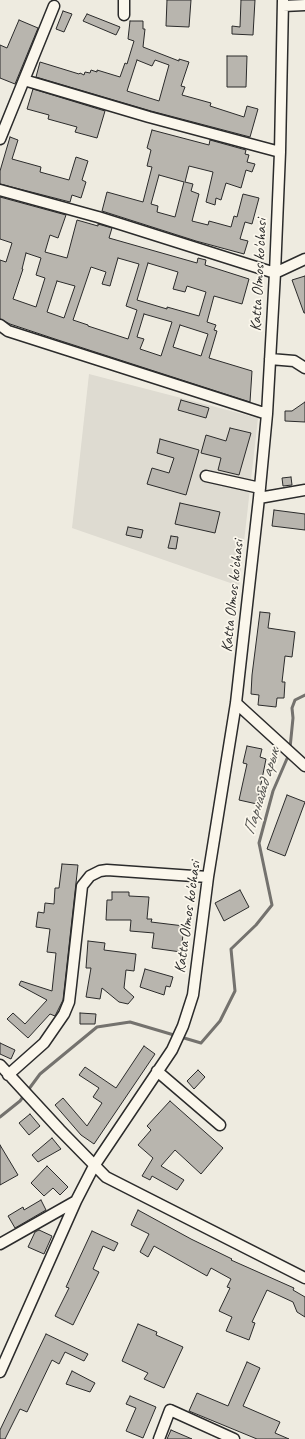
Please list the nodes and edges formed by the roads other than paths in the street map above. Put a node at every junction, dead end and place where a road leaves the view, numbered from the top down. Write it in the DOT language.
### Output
graph roads {
  1 [pos="124,0"];
  2 [pos="283,3"];
  3 [pos="54,6"];
  4 [pos="305,6"];
  5 [pos="124,15"];
  6 [pos="24,80"];
  7 [pos="0,139"];
  8 [pos="280,152"];
  9 [pos="0,190"];
  10 [pos="305,259"];
  11 [pos="275,273"];
  12 [pos="0,325"];
  13 [pos="270,359"];
  14 [pos="305,368"];
  15 [pos="267,414"];
  16 [pos="206,476"];
  17 [pos="305,490"];
  18 [pos="260,493"];
  19 [pos="236,703"];
  20 [pos="305,766"];
  21 [pos="208,877"];
  22 [pos="0,1065"];
  23 [pos="158,1071"];
  24 [pos="8,1075"];
  25 [pos="220,1125"];
  26 [pos="94,1166"];
  27 [pos="76,1201"];
  28 [pos="0,1244"];
  29 [pos="305,1278"];
  30 [pos="0,1372"];
  31 [pos="160,1439"];
  32 [pos="234,1439"];
  1 -- 5 [label="street"];
  2 -- 4 [label="street"];
  2 -- 8 [label="street, Katta Olmos ko'chasi"];
  3 -- 6 [label="street"];
  6 -- 7 [label="street"];
  6 -- 8 [label="street"];
  8 -- 11 [label="street, Katta Olmos ko'chasi"];
  9 -- 11 [label="street"];
  10 -- 11 [label="street"];
  11 -- 13 [label="street, Katta Olmos ko'chasi"];
  12 -- 15 [label="street"];
  13 -- 14 [label="street"];
  13 -- 15 [label="street, Katta Olmos ko'chasi"];
  15 -- 18 [label="street, Katta Olmos ko'chasi"];
  16 -- 18 [label="street"];
  17 -- 18 [label="street"];
  18 -- 19 [label="street, Katta Olmos ko'chasi"];
  19 -- 20 [label="street"];
  19 -- 21 [label="street, Katta Olmos ko'chasi"];
  21 -- 23 [label="street, Katta Olmos ko'chasi"];
  21 -- 24 [label="street"];
  22 -- 24 [label="street"];
  23 -- 25 [label="street"];
  23 -- 26 [label="street, Katta Olmos ko'chasi"];
  24 -- 26 [label="street"];
  26 -- 27 [label="street, Katta Olmos ko'chasi"];
  26 -- 29 [label="street"];
  27 -- 28 [label="street"];
  27 -- 30 [label="street, Katta Olmos ko'chasi"];
  31 -- 32 [label="street"];
}
